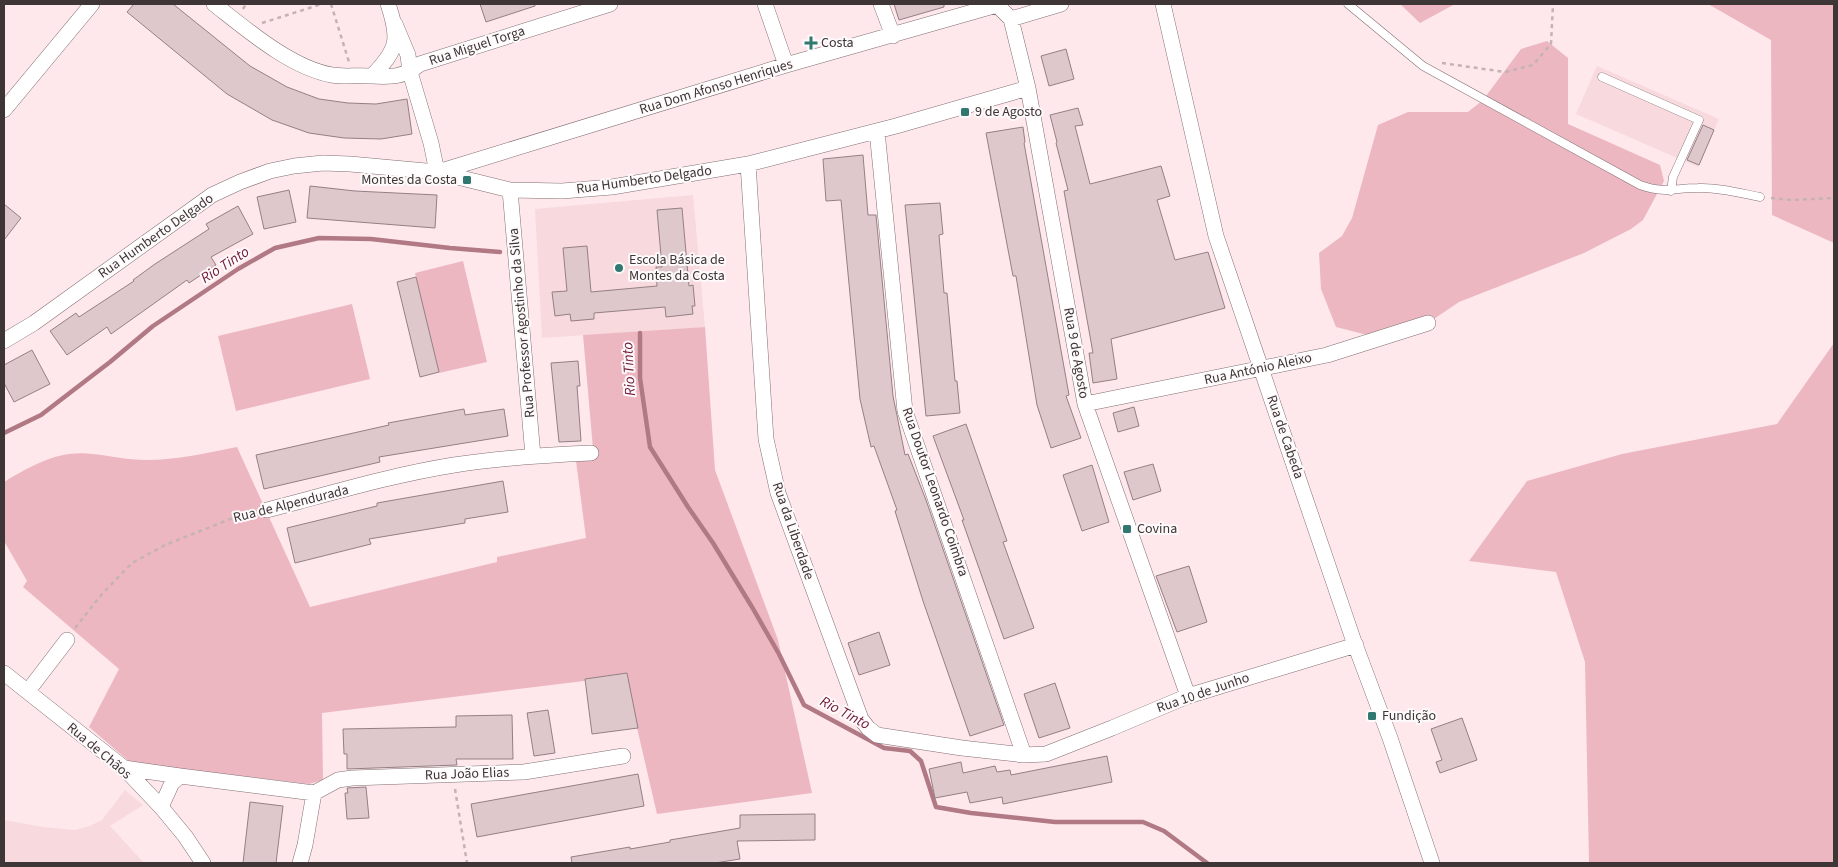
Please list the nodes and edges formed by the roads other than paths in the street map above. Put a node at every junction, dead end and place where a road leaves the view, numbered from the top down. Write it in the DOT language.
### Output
graph roads {
  1 [pos="92,4"];
  2 [pos="215,4"];
  3 [pos="388,4"];
  4 [pos="610,4"];
  5 [pos="765,4"];
  6 [pos="881,4"];
  7 [pos="997,4"];
  8 [pos="1061,4"];
  9 [pos="1163,4"];
  10 [pos="1348,4"];
  11 [pos="1011,19"];
  12 [pos="395,24"];
  13 [pos="892,36"];
  14 [pos="786,65"];
  15 [pos="410,72"];
  16 [pos="372,76"];
  17 [pos="1602,77"];
  18 [pos="1028,88"];
  19 [pos="4,110"];
  20 [pos="877,131"];
  21 [pos="748,164"];
  22 [pos="437,172"];
  23 [pos="510,190"];
  24 [pos="1670,191"];
  25 [pos="1760,197"];
  26 [pos="1428,323"];
  27 [pos="4,341"];
  28 [pos="1262,369"];
  29 [pos="1085,404"];
  30 [pos="591,453"];
  31 [pos="533,456"];
  32 [pos="267,510"];
  33 [pos="67,640"];
  34 [pos="1356,645"];
  35 [pos="4,673"];
  36 [pos="28,691"];
  37 [pos="1188,696"];
  38 [pos="1024,755"];
  39 [pos="623,756"];
  40 [pos="124,768"];
  41 [pos="180,776"];
  42 [pos="314,793"];
  43 [pos="161,807"];
  44 [pos="202,863"];
  45 [pos="300,863"];
  46 [pos="1432,863"];
  1 -- 19 [label="street"];
  2 -- 16 [label="street, Rua Miguel Torga"];
  3 -- 12 [label="street"];
  4 -- 15 [label="street, Rua Miguel Torga"];
  5 -- 14 [label="street"];
  6 -- 13 [label="street"];
  7 -- 11 [label="street"];
  7 -- 13 [label="street, Rua Dom Afonso Henriques"];
  8 -- 11 [label="street"];
  9 -- 28 [label="street, Rua de Cabeda"];
  10 -- 24 [label="lane"];
  11 -- 18 [label="street, Rua 9 de Agosto"];
  12 -- 15 [label="street"];
  12 -- 16 [label="street"];
  13 -- 14 [label="street, Rua Dom Afonso Henriques"];
  14 -- 22 [label="street, Rua Dom Afonso Henriques"];
  15 -- 16 [label="street, Rua Miguel Torga"];
  15 -- 22 [label="street"];
  17 -- 24 [label="lane"];
  18 -- 20 [label="street, Rua Humberto Delgado"];
  18 -- 29 [label="street, Rua 9 de Agosto"];
  20 -- 21 [label="street, Rua Humberto Delgado"];
  20 -- 38 [label="street, Rua Doutor Leonardo Coimbra"];
  21 -- 23 [label="street, Rua Humberto Delgado"];
  21 -- 38 [label="street, Rua da Liberdade"];
  22 -- 23 [label="street, Rua Humberto Delgado"];
  22 -- 27 [label="street, Rua Humberto Delgado"];
  23 -- 31 [label="street, Rua Professor Agostinho da Silva"];
  24 -- 25 [label="lane"];
  26 -- 28 [label="street, Rua António Aleixo"];
  28 -- 29 [label="street, Rua António Aleixo"];
  28 -- 34 [label="street, Rua de Cabeda"];
  29 -- 37 [label="street, Rua 9 de Agosto"];
  30 -- 31 [label="street, Rua de Alpendurada"];
  31 -- 32 [label="street, Rua de Alpendurada"];
  33 -- 36 [label="street"];
  34 -- 37 [label="street, Rua 10 de Junho"];
  34 -- 46 [label="street, Rua de Cabeda"];
  35 -- 36 [label="street, Rua de Chãos"];
  36 -- 40 [label="street, Rua de Chãos"];
  37 -- 38 [label="street, Rua 10 de Junho"];
  39 -- 42 [label="street, Rua João Elias"];
  40 -- 41 [label="street"];
  40 -- 43 [label="street, Rua de Chãos"];
  41 -- 42 [label="street"];
  41 -- 43 [label="street"];
  42 -- 45 [label="street"];
  43 -- 44 [label="street, Rua de Chãos"];
}
